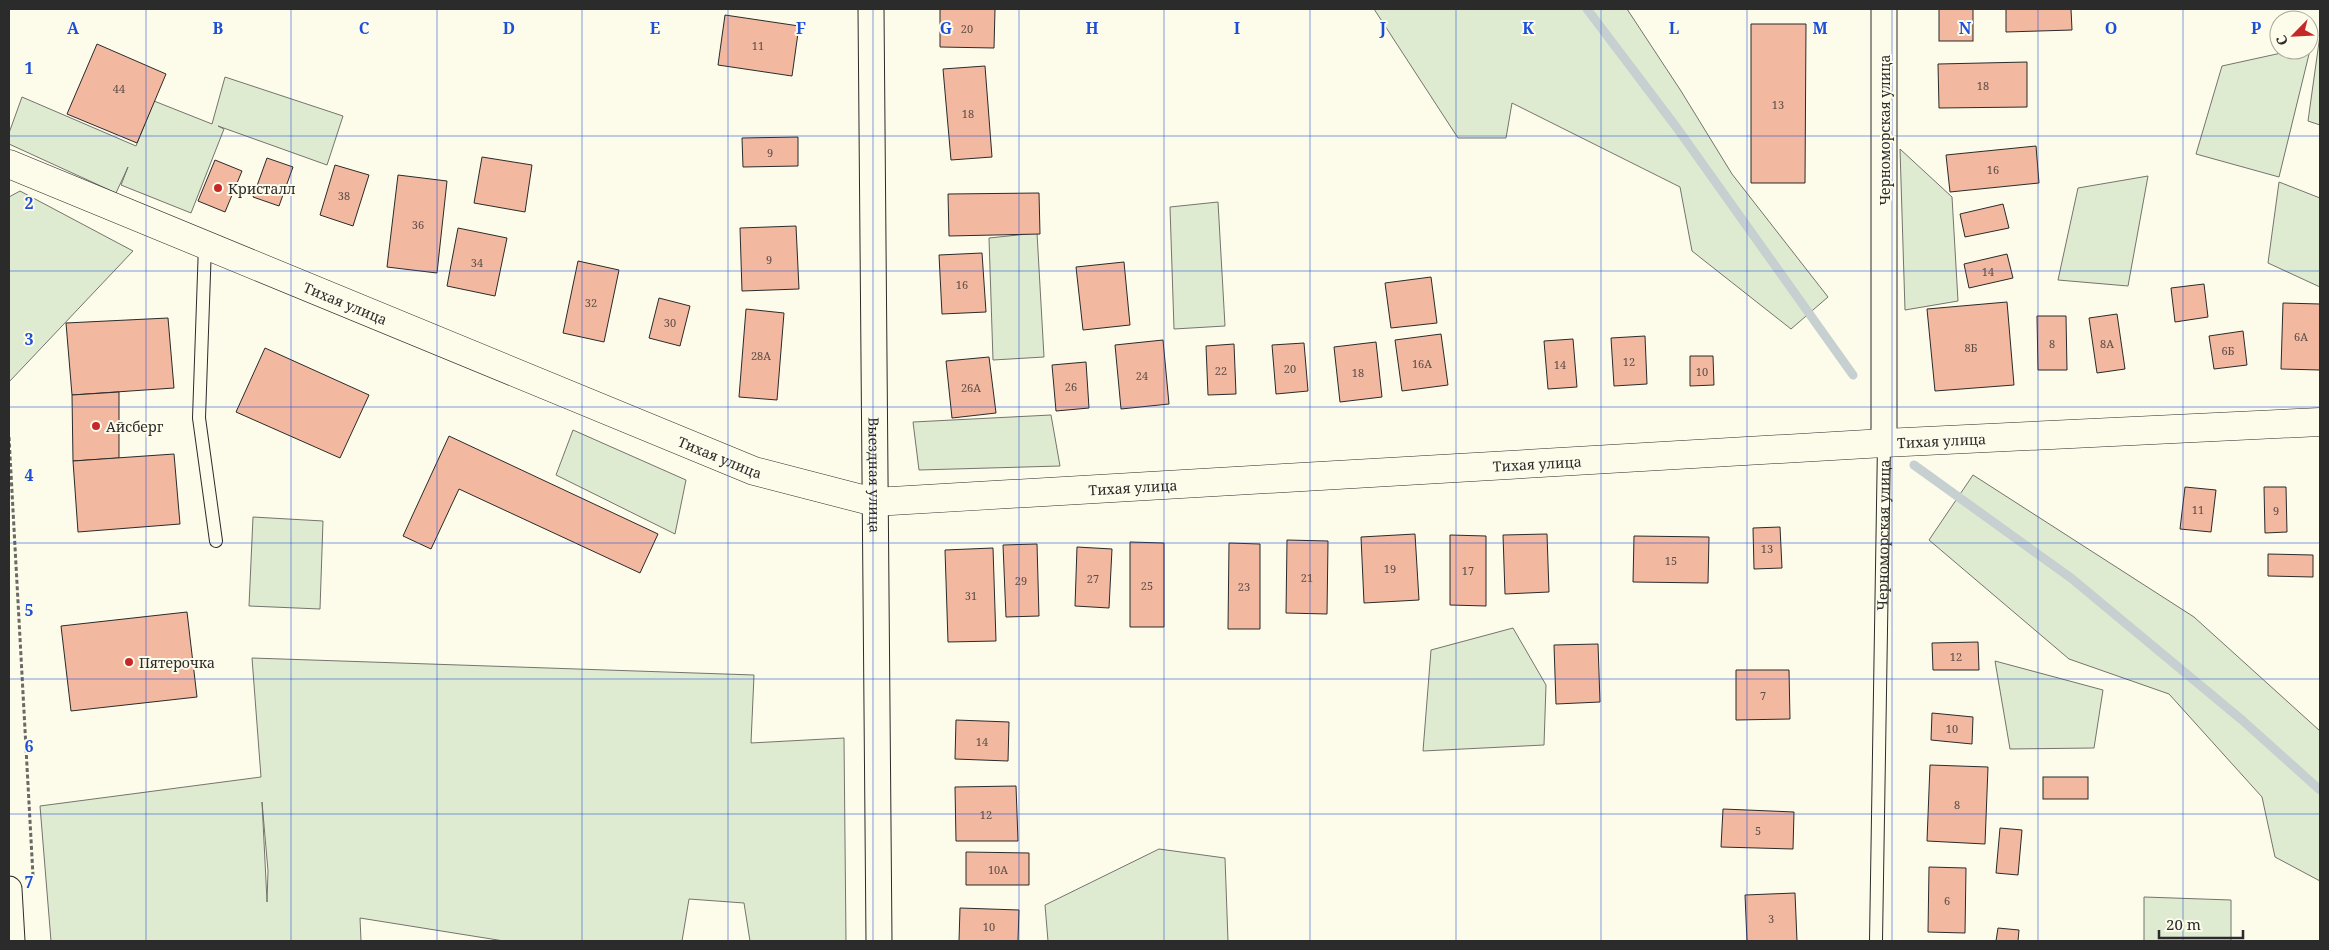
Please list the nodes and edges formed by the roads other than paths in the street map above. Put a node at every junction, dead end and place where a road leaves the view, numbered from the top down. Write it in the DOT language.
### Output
graph roads {
  1 [pos="871,9"];
  2 [pos="1884,9"];
  3 [pos="9,164"];
  4 [pos="205,245"];
  5 [pos="2320,422"];
  6 [pos="1884,443"];
  7 [pos="874,502"];
  8 [pos="216,541"];
  9 [pos="9,889"];
  10 [pos="12,941"];
  11 [pos="879,941"];
  12 [pos="1876,941"];
  1 -- 7 [label="street, Выездная улица"];
  2 -- 6 [label="street, Черноморская улица"];
  3 -- 4 [label="main road, Тихая улица"];
  4 -- 7 [label="main road, Тихая улица"];
  4 -- 8 [label="lane"];
  5 -- 6 [label="main road, Тихая улица"];
  6 -- 7 [label="main road, Тихая улица"];
  6 -- 12 [label="lane, Черноморская улица"];
  7 -- 11 [label="street, Выездная улица"];
  9 -- 10 [label="street"];
}
